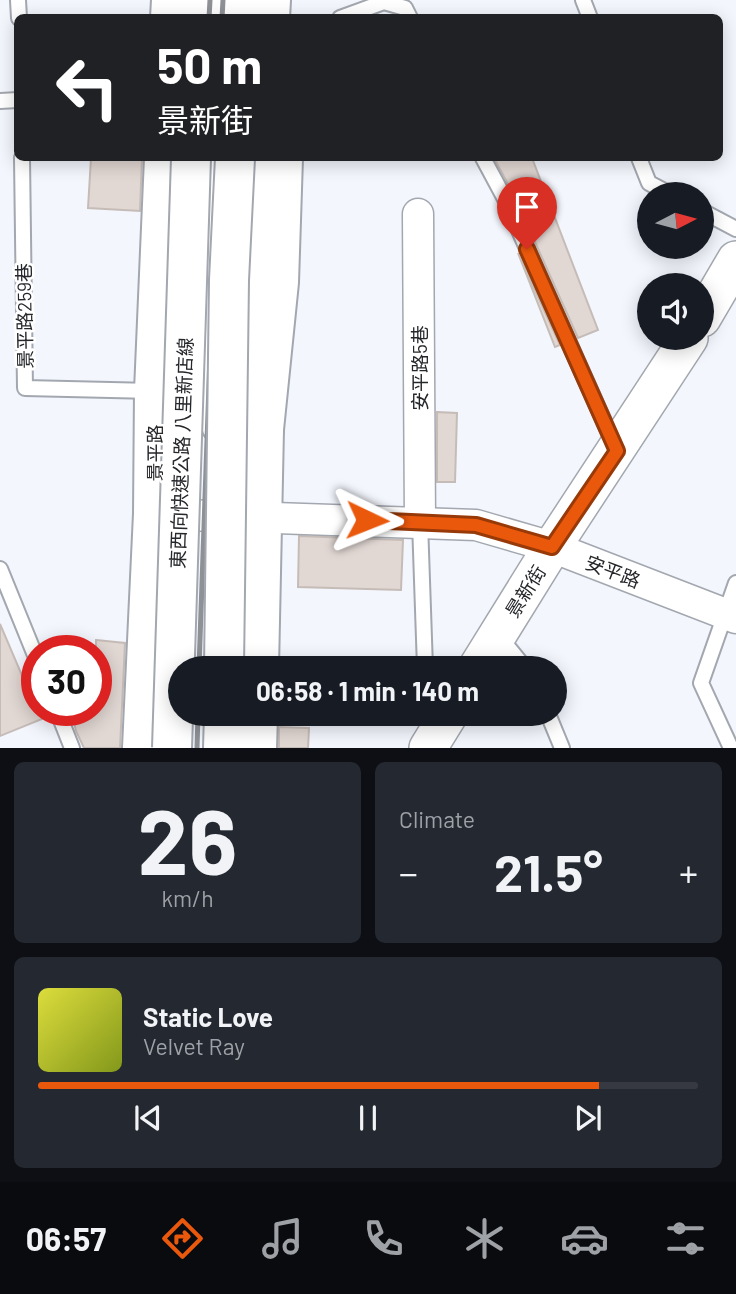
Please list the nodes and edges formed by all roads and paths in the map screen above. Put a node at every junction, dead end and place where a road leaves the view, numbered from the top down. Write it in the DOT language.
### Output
graph roads {
  1 [pos="351,14"];
  2 [pos="408,14"];
  3 [pos="22,161"];
  4 [pos="164,161"];
  5 [pos="191,161"];
  6 [pos="212,161"];
  7 [pos="235,161"];
  8 [pos="264,161"];
  9 [pos="283,161"];
  10 [pos="485,161"];
  11 [pos="640,161"];
  12 [pos="649,182"];
  13 [pos="418,214"];
  14 [pos="714,217"];
  15 [pos="736,229"];
  16 [pos="736,260"];
  17 [pos="714,297"];
  18 [pos="681,350"];
  19 [pos="154,391"];
  20 [pos="264,429"];
  21 [pos="617,451"];
  22 [pos="153,514"];
  23 [pos="261,516"];
  24 [pos="420,522"];
  25 [pos="552,547"];
  26 [pos="0,569"];
  27 [pos="736,583"];
  28 [pos="730,616"];
  29 [pos="27,635"];
  30 [pos="498,635"];
  31 [pos="224,656"];
  32 [pos="259,656"];
  33 [pos="425,656"];
  34 [pos="485,656"];
  35 [pos="515,656"];
  36 [pos="63,726"];
  37 [pos="224,726"];
  38 [pos="258,726"];
  39 [pos="553,726"];
  40 [pos="72,748"];
  41 [pos="142,748"];
  42 [pos="173,748"];
  43 [pos="223,748"];
  44 [pos="257,748"];
  45 [pos="562,748"];
  46 [pos="731,748"];
  1 -- 2 [label="lane"];
  3 -- 19 [label="lane, 景平路259巷"];
  4 -- 19 [label="main road, 景平路"];
  5 -- 42 [label="main road, 東西向快速公路 八里新店線, bridge"];
  6 -- 23 [label="main road"];
  7 -- 31 [label="main road, bridge"];
  8 -- 20 [label="main road"];
  9 -- 20 [label="main road"];
  10 -- 21 [label="lane"];
  11 -- 12 [label="lane"];
  13 -- 24 [label="street, 安平路5巷"];
  14 -- 15 [label="lane"];
  16 -- 17 [label="street"];
  18 -- 21 [label="street, 景新街"];
  19 -- 22 [label="main road, 景平路"];
  20 -- 23 [label="main road"];
  21 -- 25 [label="street, 景新街"];
  22 -- 23 [label="street, 安平路"];
  22 -- 41 [label="main road, 景平路"];
  23 -- 24 [label="street, 安平路"];
  23 -- 32 [label="main road"];
  24 -- 25 [label="street, 安平路"];
  24 -- 33 [label="lane"];
  25 -- 28 [label="street, 安平路"];
  25 -- 30 [label="street, 景新街"];
  26 -- 29 [label="lane"];
  27 -- 28 [label="lane"];
  28 -- 46 [label="lane"];
  30 -- 34 [label="street, 景新街"];
  30 -- 35 [label="lane"];
  36 -- 40 [label="lane"];
  37 -- 43 [label="main road"];
  38 -- 44 [label="main road"];
  39 -- 45 [label="lane"];
}
